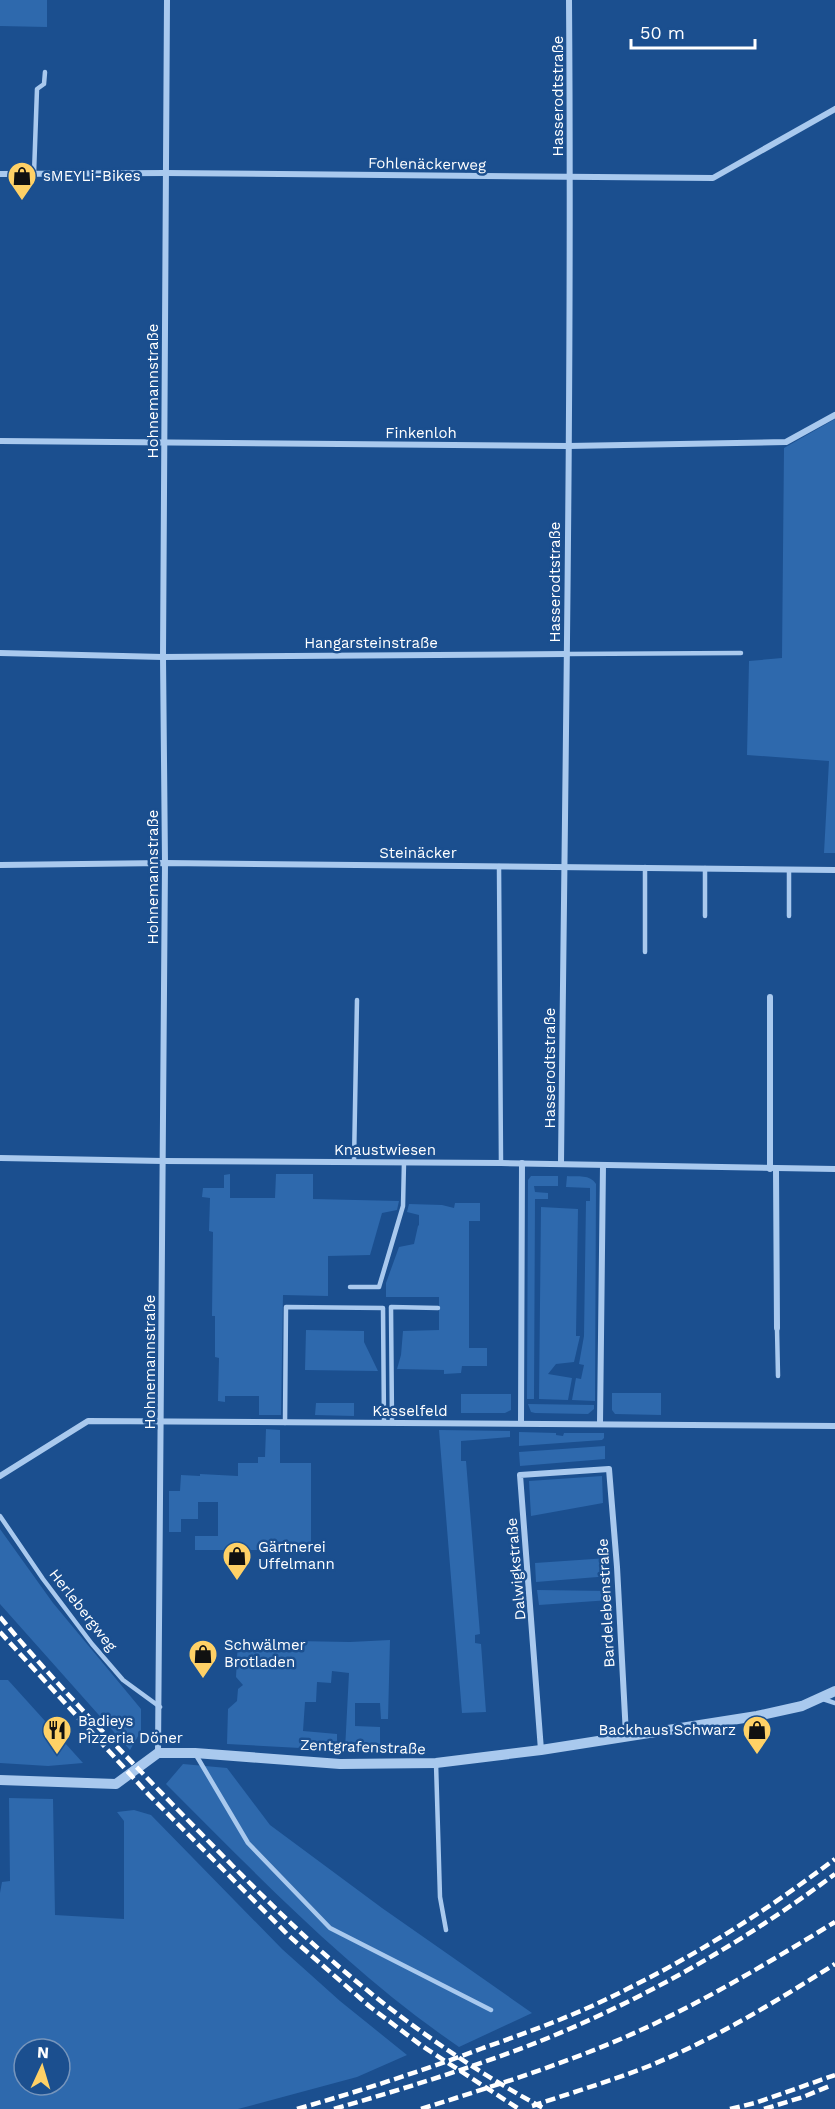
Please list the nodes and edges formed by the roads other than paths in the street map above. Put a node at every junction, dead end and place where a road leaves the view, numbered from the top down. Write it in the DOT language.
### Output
graph roads {
  1 [pos="168,0"];
  2 [pos="569,0"];
  3 [pos="45,72"];
  4 [pos="835,109"];
  5 [pos="165,173"];
  6 [pos="0,174"];
  7 [pos="34,174"];
  8 [pos="570,178"];
  9 [pos="835,415"];
  10 [pos="0,441"];
  11 [pos="165,443"];
  12 [pos="568,446"];
  13 [pos="0,653"];
  14 [pos="741,653"];
  15 [pos="567,654"];
  16 [pos="163,657"];
  17 [pos="165,863"];
  18 [pos="0,865"];
  19 [pos="498,866"];
  20 [pos="564,866"];
  21 [pos="645,867"];
  22 [pos="705,868"];
  23 [pos="789,870"];
  24 [pos="835,870"];
  25 [pos="705,916"];
  26 [pos="789,916"];
  27 [pos="645,952"];
  28 [pos="770,997"];
  29 [pos="357,1000"];
  30 [pos="0,1158"];
  31 [pos="163,1161"];
  32 [pos="354,1162"];
  33 [pos="404,1162"];
  34 [pos="501,1163"];
  35 [pos="522,1163"];
  36 [pos="561,1164"];
  37 [pos="603,1165"];
  38 [pos="835,1168"];
  39 [pos="773,1169"];
  40 [pos="350,1287"];
  41 [pos="438,1308"];
  42 [pos="777,1328"];
  43 [pos="778,1376"];
  44 [pos="162,1421"];
  45 [pos="285,1423"];
  46 [pos="388,1423"];
  47 [pos="521,1423"];
  48 [pos="600,1423"];
  49 [pos="835,1426"];
  50 [pos="609,1469"];
  51 [pos="0,1476"];
  52 [pos="0,1516"];
  53 [pos="835,1691"];
  54 [pos="820,1698"];
  55 [pos="835,1703"];
  56 [pos="160,1707"];
  57 [pos="626,1735"];
  58 [pos="540,1749"];
  59 [pos="158,1753"];
  60 [pos="195,1753"];
  61 [pos="436,1763"];
  62 [pos="0,1780"];
  63 [pos="446,1930"];
  64 [pos="492,2010"];
  1 -- 5 [label="street, Hohnemannstraße"];
  2 -- 8 [label="street, Hasserodtstraße"];
  3 -- 7 [label="lane"];
  4 -- 8 [label="street, Fohlenäckerweg"];
  5 -- 7 [label="street, Fohlenäckerweg"];
  5 -- 8 [label="street, Fohlenäckerweg"];
  5 -- 11 [label="street, Hohnemannstraße"];
  6 -- 7 [label="street, Fohlenäckerweg"];
  8 -- 12 [label="street, Hasserodtstraße"];
  9 -- 12 [label="street, Finkenloh"];
  10 -- 11 [label="street, Finkenloh"];
  11 -- 12 [label="street, Finkenloh"];
  11 -- 16 [label="street, Hohnemannstraße"];
  12 -- 15 [label="street, Hasserodtstraße"];
  13 -- 16 [label="street, Hangarsteinstraße"];
  14 -- 15 [label="lane, Hangarsteinstraße"];
  15 -- 16 [label="street, Hangarsteinstraße"];
  15 -- 20 [label="street, Hasserodtstraße"];
  16 -- 17 [label="street, Hohnemannstraße"];
  17 -- 18 [label="street, Steinäcker"];
  17 -- 19 [label="street, Steinäcker"];
  17 -- 31 [label="street, Hohnemannstraße"];
  19 -- 20 [label="street, Steinäcker"];
  19 -- 34 [label="lane"];
  20 -- 21 [label="street, Steinäcker"];
  20 -- 36 [label="street, Hasserodtstraße"];
  21 -- 22 [label="street, Steinäcker"];
  21 -- 27 [label="lane"];
  22 -- 23 [label="street, Steinäcker"];
  22 -- 25 [label="lane"];
  23 -- 24 [label="street, Steinäcker"];
  23 -- 26 [label="lane"];
  28 -- 39 [label="street"];
  29 -- 32 [label="lane"];
  30 -- 31 [label="street, Knaustwiesen"];
  31 -- 32 [label="street, Knaustwiesen"];
  31 -- 44 [label="street, Hohnemannstraße"];
  32 -- 33 [label="street, Knaustwiesen"];
  33 -- 34 [label="street, Knaustwiesen"];
  33 -- 40 [label="lane"];
  34 -- 35 [label="street, Knaustwiesen"];
  35 -- 36 [label="street, Knaustwiesen"];
  35 -- 47 [label="street"];
  36 -- 37 [label="street, Knaustwiesen"];
  37 -- 39 [label="street, Knaustwiesen"];
  37 -- 48 [label="street"];
  38 -- 39 [label="street, Knaustwiesen"];
  39 -- 42 [label="street"];
  41 -- 46 [label="lane"];
  42 -- 43 [label="lane"];
  44 -- 45 [label="street, Kasselfeld"];
  44 -- 51 [label="street, Kasselfeld"];
  44 -- 56 [label="street, Hohnemannstraße"];
  45 -- 46 [label="street, Kasselfeld"];
  45 -- 46 [label="lane"];
  46 -- 47 [label="street, Kasselfeld"];
  47 -- 48 [label="street, Kasselfeld"];
  48 -- 49 [label="street, Kasselfeld"];
  50 -- 57 [label="street, Bardelebenstraße"];
  50 -- 58 [label="street, Dalwigkstraße"];
  52 -- 56 [label="lane, Herlebergweg"];
  53 -- 54 [label="street, Zentgrafenstraße"];
  54 -- 55 [label="lane"];
  54 -- 57 [label="street, Zentgrafenstraße"];
  56 -- 59 [label="street, Hohnemannstraße"];
  57 -- 58 [label="street, Zentgrafenstraße"];
  58 -- 61 [label="street, Zentgrafenstraße"];
  59 -- 60 [label="street, Zentgrafenstraße"];
  59 -- 62 [label="street"];
  60 -- 61 [label="street, Zentgrafenstraße"];
  60 -- 64 [label="lane"];
  61 -- 63 [label="lane"];
}
